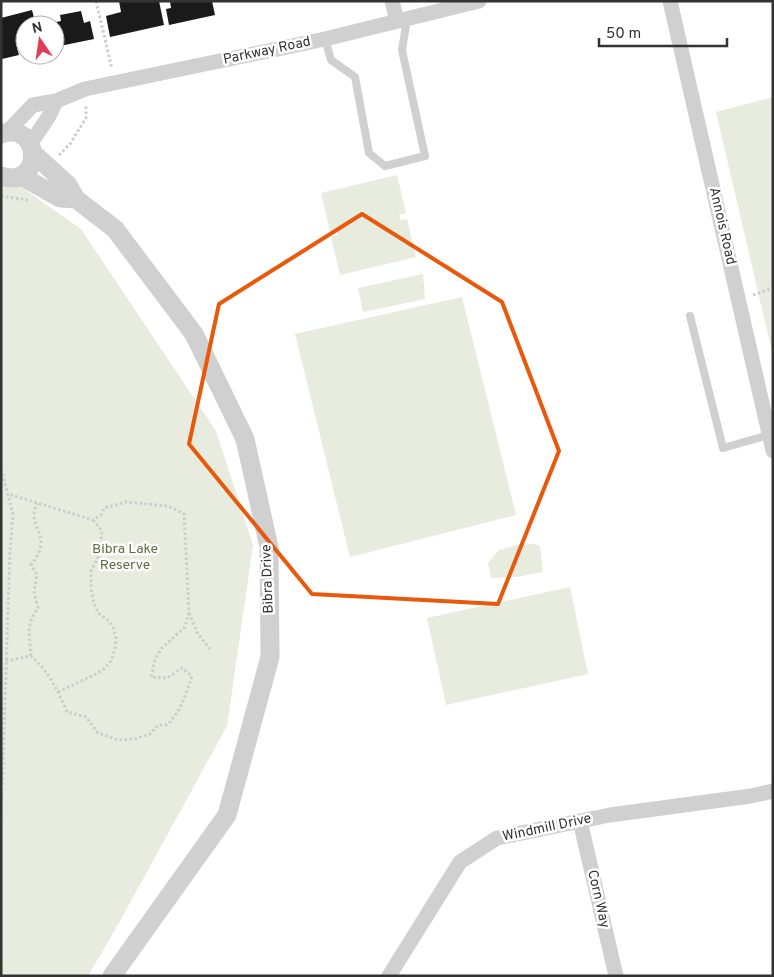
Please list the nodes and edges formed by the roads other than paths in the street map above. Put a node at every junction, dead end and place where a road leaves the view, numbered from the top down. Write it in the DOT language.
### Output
graph roads {
  1 [pos="392,1"];
  2 [pos="479,1"];
  3 [pos="670,1"];
  4 [pos="402,20"];
  5 [pos="325,39"];
  6 [pos="56,101"];
  7 [pos="5,133"];
  8 [pos="32,149"];
  9 [pos="1,176"];
  10 [pos="20,176"];
  11 [pos="76,199"];
  12 [pos="690,316"];
  13 [pos="769,436"];
  14 [pos="773,451"];
  15 [pos="773,791"];
  16 [pos="580,821"];
  17 [pos="112,976"];
  18 [pos="389,976"];
  19 [pos="616,976"];
  1 -- 4 [label="street"];
  2 -- 4 [label="street, Parkway Road"];
  3 -- 13 [label="street, Annois Road"];
  4 -- 5 [label="street, Parkway Road"];
  4 -- 5 [label="lane"];
  5 -- 6 [label="street, Parkway Road"];
  6 -- 7 [label="street, Parkway Road"];
  6 -- 8 [label="street"];
  7 -- 8 [label="street, Bibra Drive"];
  8 -- 10 [label="street"];
  8 -- 11 [label="street, Bibra Drive"];
  9 -- 10 [label="street"];
  10 -- 11 [label="street, Bibra Drive"];
  11 -- 17 [label="street, Bibra Drive"];
  12 -- 13 [label="lane"];
  13 -- 14 [label="street, Annois Road"];
  15 -- 16 [label="street, Windmill Drive"];
  16 -- 18 [label="street, Windmill Drive"];
  16 -- 19 [label="street, Corn Way"];
}
